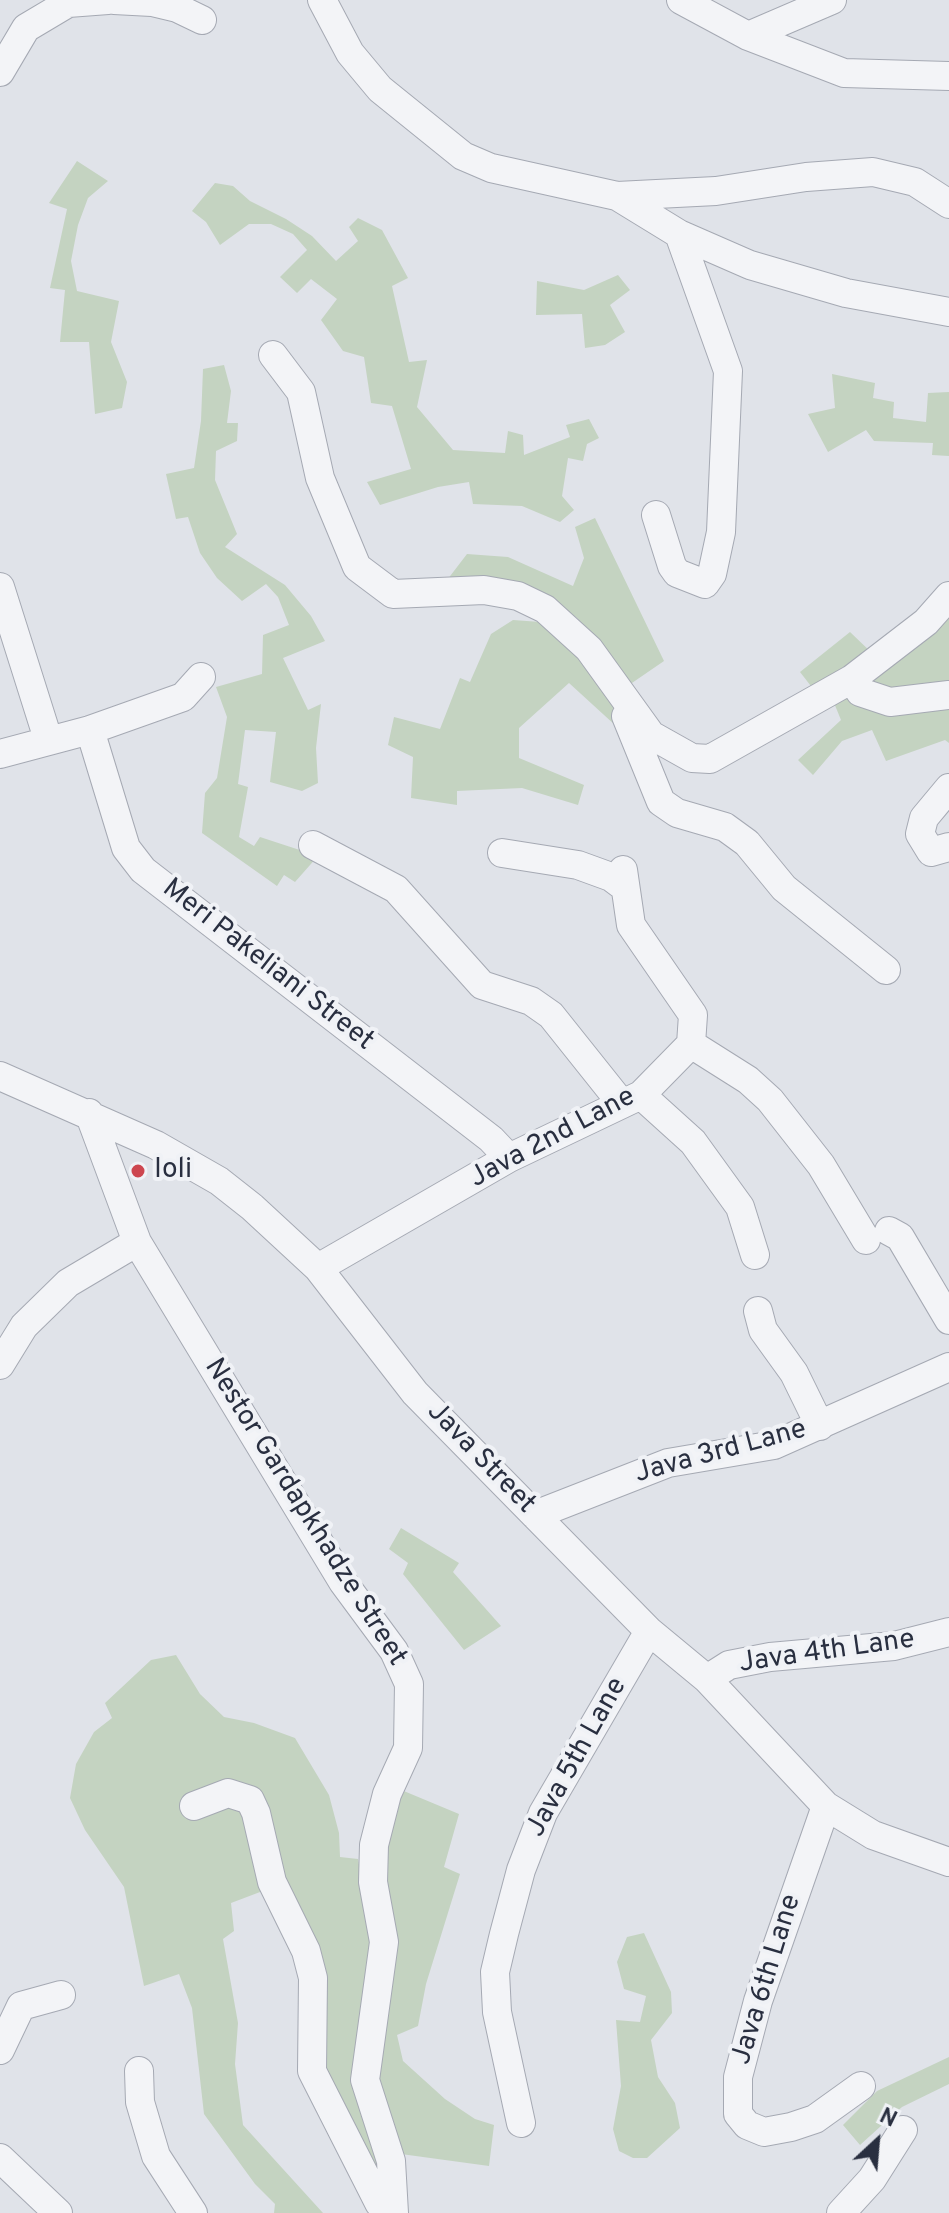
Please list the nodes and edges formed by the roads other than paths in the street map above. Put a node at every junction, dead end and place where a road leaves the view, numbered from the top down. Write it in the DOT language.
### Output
graph roads {
  1 [pos="108,0"];
  2 [pos="114,0"];
  3 [pos="322,0"];
  4 [pos="681,0"];
  5 [pos="832,0"];
  6 [pos="202,20"];
  7 [pos="748,36"];
  8 [pos="0,72"];
  9 [pos="949,76"];
  10 [pos="617,196"];
  11 [pos="949,204"];
  12 [pos="679,234"];
  13 [pos="949,312"];
  14 [pos="273,355"];
  15 [pos="656,515"];
  16 [pos="0,587"];
  17 [pos="949,596"];
  18 [pos="201,677"];
  19 [pos="852,679"];
  20 [pos="618,693"];
  21 [pos="949,695"];
  22 [pos="90,730"];
  23 [pos="48,739"];
  24 [pos="0,754"];
  25 [pos="949,788"];
  26 [pos="313,845"];
  27 [pos="949,847"];
  28 [pos="502,853"];
  29 [pos="886,970"];
  30 [pos="691,1044"];
  31 [pos="0,1076"];
  32 [pos="632,1100"];
  33 [pos="89,1113"];
  34 [pos="509,1158"];
  35 [pos="137,1242"];
  36 [pos="755,1255"];
  37 [pos="318,1268"];
  38 [pos="758,1311"];
  39 [pos="949,1320"];
  40 [pos="0,1365"];
  41 [pos="949,1367"];
  42 [pos="820,1426"];
  43 [pos="535,1515"];
  44 [pos="649,1631"];
  45 [pos="949,1632"];
  46 [pos="707,1679"];
  47 [pos="194,1806"];
  48 [pos="826,1806"];
  49 [pos="949,1862"];
  50 [pos="61,1995"];
  51 [pos="0,2050"];
  52 [pos="139,2071"];
  53 [pos="861,2086"];
  54 [pos="521,2123"];
  55 [pos="903,2130"];
  56 [pos="0,2158"];
  57 [pos="58,2213"];
  58 [pos="193,2213"];
  59 [pos="391,2213"];
  60 [pos="841,2213"];
  1 -- 8 [label="street"];
  2 -- 6 [label="street"];
  3 -- 10 [label="street"];
  4 -- 7 [label="street"];
  5 -- 7 [label="street"];
  7 -- 9 [label="street"];
  10 -- 11 [label="street"];
  10 -- 12 [label="street"];
  12 -- 13 [label="street"];
  12 -- 15 [label="street"];
  14 -- 20 [label="street"];
  16 -- 23 [label="street"];
  17 -- 19 [label="street"];
  18 -- 22 [label="street"];
  19 -- 20 [label="street"];
  19 -- 21 [label="street"];
  20 -- 29 [label="street"];
  22 -- 23 [label="street"];
  22 -- 34 [label="street, Meri Pakeliani Street"];
  23 -- 24 [label="street"];
  25 -- 27 [label="street"];
  26 -- 32 [label="street"];
  28 -- 30 [label="street"];
  30 -- 32 [label="street, Java 2nd Lane"];
  30 -- 39 [label="street"];
  31 -- 33 [label="street, Java Street"];
  32 -- 34 [label="street, Java 2nd Lane"];
  32 -- 36 [label="street"];
  33 -- 35 [label="street, Nestor Gardapkhadze Street"];
  33 -- 37 [label="street, Java Street"];
  34 -- 37 [label="street, Java 2nd Lane"];
  35 -- 40 [label="street"];
  35 -- 59 [label="street, Nestor Gardapkhadze Street"];
  37 -- 43 [label="street, Java Street"];
  38 -- 42 [label="street"];
  41 -- 42 [label="street, Java 3rd Lane"];
  42 -- 43 [label="street, Java 3rd Lane"];
  43 -- 44 [label="street, Java Street"];
  44 -- 46 [label="street, Java Street"];
  44 -- 54 [label="street, Java 5th Lane"];
  45 -- 46 [label="street, Java 4th Lane"];
  46 -- 48 [label="street, Java Street"];
  47 -- 59 [label="street"];
  48 -- 49 [label="street, Java Street"];
  48 -- 53 [label="street, Java 6th Lane"];
  50 -- 51 [label="street"];
  52 -- 58 [label="street"];
  55 -- 60 [label="street"];
  56 -- 57 [label="street"];
}
